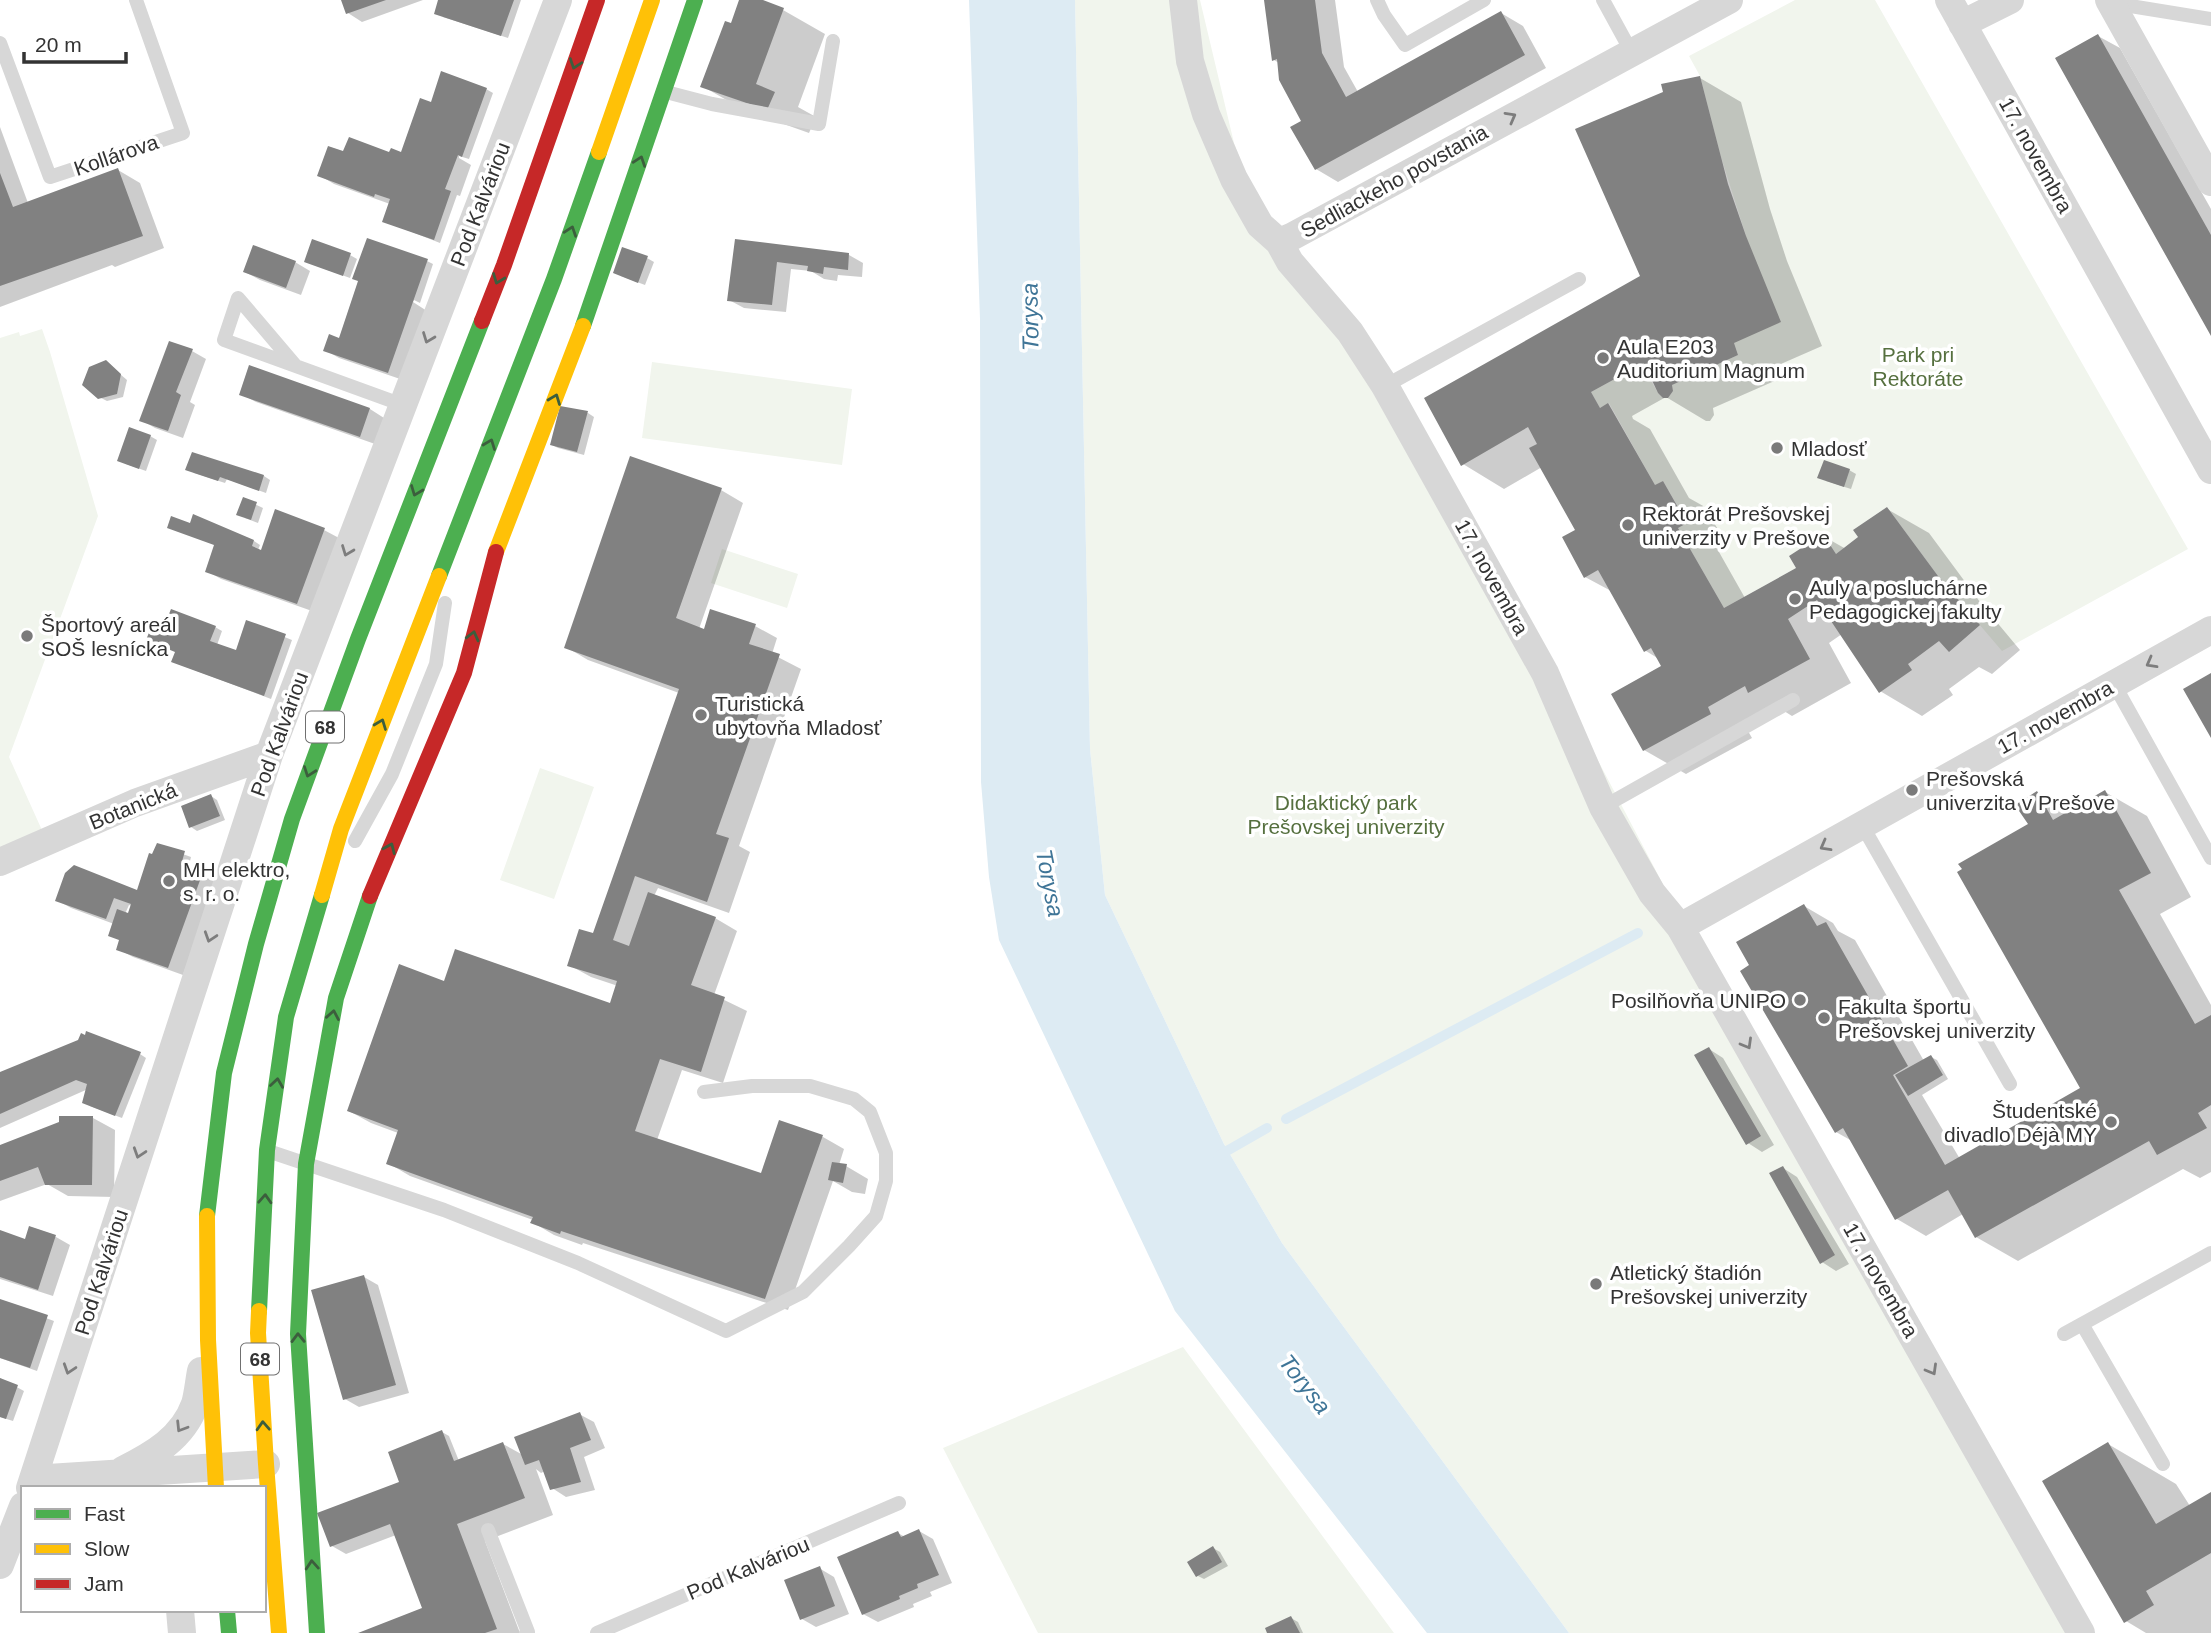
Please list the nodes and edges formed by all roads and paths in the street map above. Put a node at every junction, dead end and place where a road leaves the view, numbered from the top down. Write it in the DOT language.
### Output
graph roads {
  1 [pos="136,0"];
  2 [pos="558,0"];
  3 [pos="597,0"];
  4 [pos="652,0"];
  5 [pos="695,0"];
  6 [pos="1183,0"];
  7 [pos="1377,0"];
  8 [pos="1484,0"];
  9 [pos="1602,0"];
  10 [pos="1729,0"];
  11 [pos="2010,0"];
  12 [pos="2110,2"];
  13 [pos="2211,6"];
  14 [pos="1956,12"];
  15 [pos="2193,16"];
  16 [pos="2211,19"];
  17 [pos="833,41"];
  18 [pos="0,43"];
  19 [pos="1632,53"];
  20 [pos="664,92"];
  21 [pos="2211,182"];
  22 [pos="1279,242"];
  23 [pos="1579,279"];
  24 [pos="295,365"];
  25 [pos="1385,386"];
  26 [pos="403,405"];
  27 [pos="2211,470"];
  28 [pos="458,527"];
  29 [pos="2211,630"];
  30 [pos="2115,684"];
  31 [pos="1793,700"];
  32 [pos="269,755"];
  33 [pos="1604,807"];
  34 [pos="1862,825"];
  35 [pos="2211,858"];
  36 [pos="0,862"];
  37 [pos="320,903"];
  38 [pos="1680,927"];
  39 [pos="2010,1084"];
  40 [pos="704,1092"];
  41 [pos="267,1150"];
  42 [pos="306,1164"];
  43 [pos="2211,1253"];
  44 [pos="2082,1324"];
  45 [pos="2064,1334"];
  46 [pos="208,1340"];
  47 [pos="265,1464"];
  48 [pos="2163,1464"];
  49 [pos="215,1478"];
  50 [pos="117,1481"];
  51 [pos="31,1484"];
  52 [pos="899,1503"];
  53 [pos="21,1511"];
  54 [pos="488,1530"];
  55 [pos="0,1565"];
  56 [pos="180,1612"];
  57 [pos="227,1612"];
  58 [pos="182,1633"];
  59 [pos="229,1633"];
  60 [pos="279,1633"];
  61 [pos="317,1633"];
  62 [pos="526,1633"];
  63 [pos="597,1633"];
  64 [pos="2081,1633"];
  1 -- 18 [label="lane, Kollárova"];
  2 -- 26 [label="street, Pod Kalváriou, one-way"];
  3 -- 46 [label="main road, Pod Kalváriou / 68, one-way"];
  28 -- 4 [label="main road, 68, one-way"];
  5 -- 20 [label="main road"];
  6 -- 22 [label="street, Sedliackeho povstania"];
  7 -- 8 [label="lane"];
  9 -- 19 [label="lane"];
  10 -- 19 [label="street, Sedliackeho povstania"];
  11 -- 14 [label="street, 17. novembra"];
  12 -- 15 [label="lane"];
  12 -- 21 [label="street"];
  13 -- 15 [label="lane"];
  14 -- 27 [label="street, 17. novembra"];
  15 -- 16 [label="lane"];
  17 -- 20 [label="lane"];
  22 -- 19 [label="street, Sedliackeho povstania, one-way"];
  42 -- 20 [label="main road, one-way"];
  22 -- 25 [label="street, 17. novembra"];
  23 -- 25 [label="lane"];
  24 -- 24 [label="lane"];
  24 -- 26 [label="lane"];
  25 -- 33 [label="street, 17. novembra"];
  26 -- 32 [label="street, Pod Kalváriou, one-way"];
  37 -- 28 [label="main road, 68, one-way"];
  28 -- 37 [label="lane"];
  29 -- 30 [label="street, 17. novembra, one-way"];
  30 -- 34 [label="street, 17. novembra"];
  30 -- 35 [label="lane"];
  31 -- 33 [label="lane"];
  32 -- 36 [label="street, Botanická"];
  32 -- 51 [label="street, Pod Kalváriou, one-way"];
  33 -- 38 [label="street, 17. novembra"];
  34 -- 38 [label="street, 17. novembra, one-way"];
  34 -- 39 [label="lane"];
  41 -- 37 [label="main road, 68, one-way"];
  38 -- 64 [label="street, 17. novembra, one-way"];
  40 -- 42 [label="lane"];
  41 -- 42 [label="lane"];
  47 -- 41 [label="main road, 68, one-way"];
  61 -- 42 [label="main road, one-way"];
  43 -- 44 [label="lane"];
  44 -- 45 [label="lane"];
  44 -- 48 [label="lane"];
  46 -- 49 [label="main road, Pod Kalváriou / 68"];
  46 -- 50 [label="street, one-way"];
  47 -- 49 [label="street, Pod Kalváriou"];
  47 -- 60 [label="main road, 68"];
  49 -- 50 [label="street, Pod Kalváriou"];
  50 -- 51 [label="street, Pod Kalváriou"];
  52 -- 63 [label="lane, Pod Kalváriou"];
  53 -- 55 [label="street"];
  54 -- 62 [label="lane"];
  56 -- 58 [label="street"];
  57 -- 59 [label="main road"];
}
